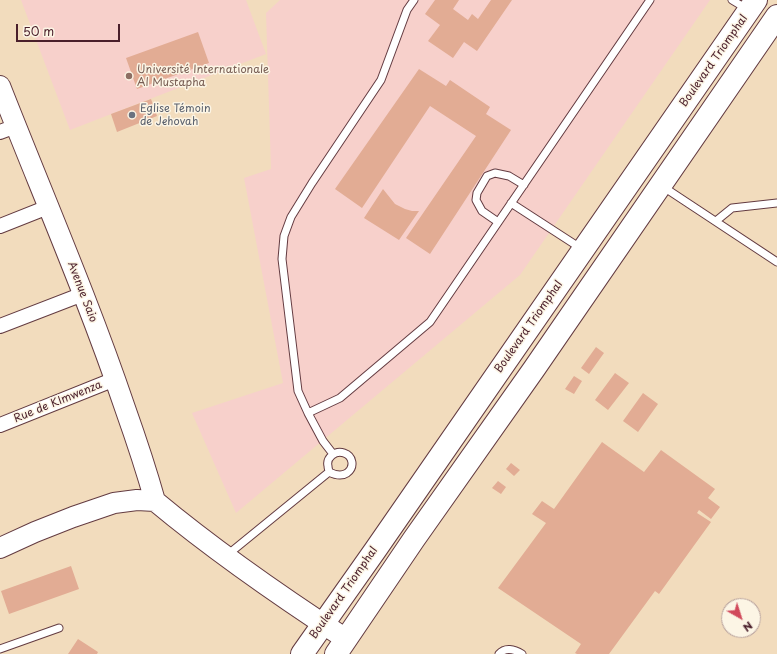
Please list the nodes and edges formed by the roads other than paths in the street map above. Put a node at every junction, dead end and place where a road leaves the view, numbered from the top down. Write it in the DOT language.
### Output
graph roads {
  1 [pos="414,0"];
  2 [pos="650,0"];
  3 [pos="746,4"];
  4 [pos="777,16"];
  5 [pos="0,86"];
  6 [pos="8,129"];
  7 [pos="524,185"];
  8 [pos="661,185"];
  9 [pos="511,203"];
  10 [pos="777,203"];
  11 [pos="48,207"];
  12 [pos="716,221"];
  13 [pos="498,222"];
  14 [pos="0,226"];
  15 [pos="583,250"];
  16 [pos="777,262"];
  17 [pos="83,294"];
  18 [pos="0,326"];
  19 [pos="115,379"];
  20 [pos="308,413"];
  21 [pos="0,425"];
  22 [pos="331,456"];
  23 [pos="330,472"];
  24 [pos="155,501"];
  25 [pos="0,548"];
  26 [pos="226,556"];
  27 [pos="322,624"];
  28 [pos="59,628"];
  29 [pos="341,647"];
  30 [pos="0,649"];
  31 [pos="302,654"];
  32 [pos="499,654"];
  33 [pos="522,654"];
  1 -- 20 [label="lane"];
  2 -- 7 [label="lane"];
  3 -- 15 [label="highway, Boulevard Triomphal"];
  4 -- 8 [label="highway"];
  5 -- 6 [label="street, Avenue Saio"];
  6 -- 11 [label="street, Avenue Saio"];
  7 -- 9 [label="lane"];
  7 -- 13 [label="lane"];
  8 -- 12 [label="lane"];
  8 -- 29 [label="highway"];
  9 -- 13 [label="lane"];
  9 -- 15 [label="lane"];
  10 -- 12 [label="lane"];
  11 -- 14 [label="street"];
  11 -- 17 [label="street, Avenue Saio"];
  12 -- 16 [label="lane"];
  13 -- 20 [label="lane"];
  15 -- 27 [label="highway, Boulevard Triomphal"];
  17 -- 18 [label="street"];
  17 -- 19 [label="street, Avenue Saio"];
  19 -- 21 [label="street, Rue de KImwenza"];
  19 -- 24 [label="street, Avenue Saio"];
  20 -- 22 [label="lane"];
  22 -- 23 [label="lane"];
  22 -- 23 [label="lane"];
  23 -- 26 [label="lane"];
  24 -- 25 [label="street"];
  24 -- 26 [label="street"];
  26 -- 27 [label="street"];
  27 -- 29 [label="street"];
  27 -- 31 [label="highway, Boulevard Triomphal"];
  28 -- 30 [label="lane"];
  32 -- 33 [label="lane"];
}
